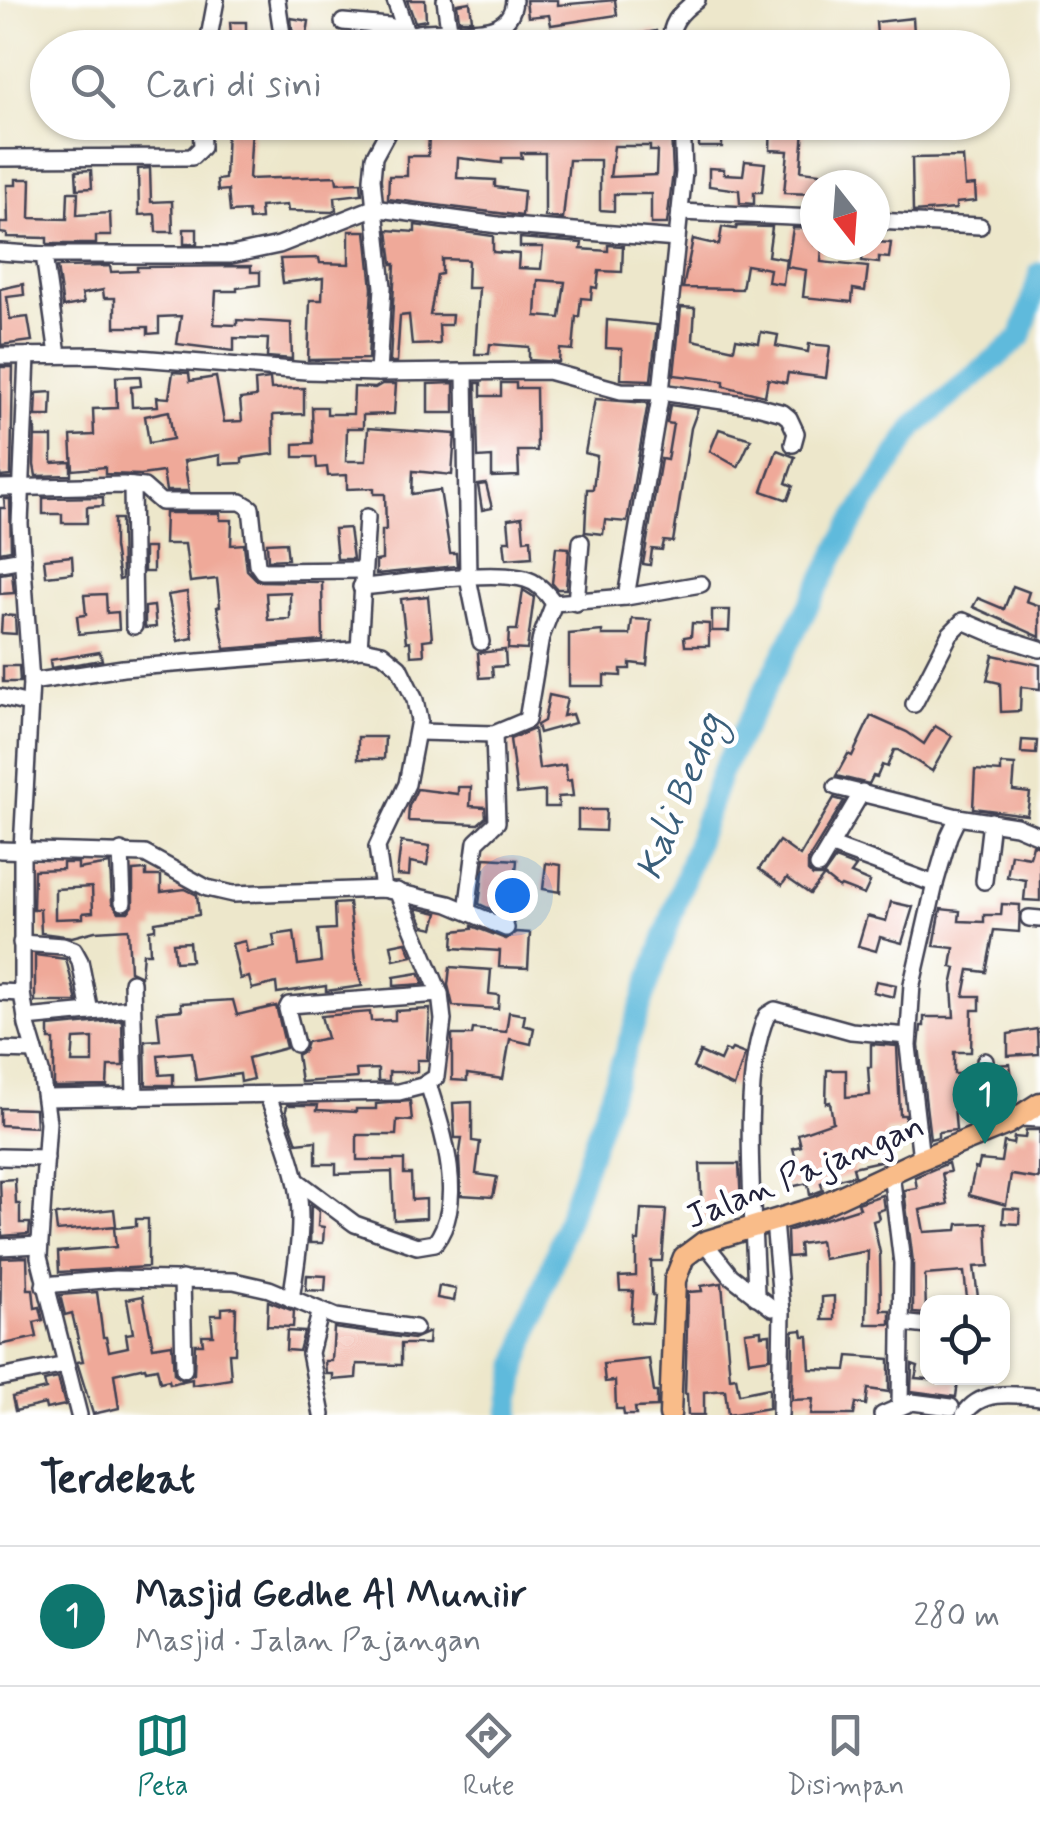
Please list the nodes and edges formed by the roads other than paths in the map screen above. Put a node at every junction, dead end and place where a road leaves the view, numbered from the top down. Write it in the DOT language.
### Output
graph roads {
  1 [pos="216,0"];
  2 [pos="276,0"];
  3 [pos="394,0"];
  4 [pos="445,0"];
  5 [pos="514,0"];
  6 [pos="697,0"];
  7 [pos="343,22"];
  8 [pos="449,28"];
  9 [pos="210,30"];
  10 [pos="281,30"];
  11 [pos="379,30"];
  12 [pos="408,30"];
  13 [pos="441,30"];
  14 [pos="670,30"];
  15 [pos="200,140"];
  16 [pos="383,140"];
  17 [pos="683,140"];
  18 [pos="0,158"];
  19 [pos="374,208"];
  20 [pos="680,212"];
  21 [pos="800,217"];
  22 [pos="890,222"];
  23 [pos="980,226"];
  24 [pos="677,239"];
  25 [pos="0,252"];
  26 [pos="44,255"];
  27 [pos="58,354"];
  28 [pos="0,356"];
  29 [pos="27,356"];
  30 [pos="464,373"];
  31 [pos="378,374"];
  32 [pos="661,392"];
  33 [pos="794,444"];
  34 [pos="132,486"];
  35 [pos="0,488"];
  36 [pos="20,489"];
  37 [pos="367,517"];
  38 [pos="581,542"];
  39 [pos="23,559"];
  40 [pos="0,563"];
  41 [pos="468,578"];
  42 [pos="362,579"];
  43 [pos="701,584"];
  44 [pos="626,597"];
  45 [pos="554,603"];
  46 [pos="576,603"];
  47 [pos="134,626"];
  48 [pos="482,642"];
  49 [pos="1040,649"];
  50 [pos="359,650"];
  51 [pos="31,682"];
  52 [pos="0,697"];
  53 [pos="30,704"];
  54 [pos="914,704"];
  55 [pos="419,732"];
  56 [pos="494,734"];
  57 [pos="836,786"];
  58 [pos="862,792"];
  59 [pos="958,817"];
  60 [pos="991,821"];
  61 [pos="1040,836"];
  62 [pos="832,846"];
  63 [pos="22,849"];
  64 [pos="0,850"];
  65 [pos="121,852"];
  66 [pos="818,866"];
  67 [pos="984,881"];
  68 [pos="935,884"];
  69 [pos="390,890"];
  70 [pos="124,902"];
  71 [pos="467,910"];
  72 [pos="506,928"];
  73 [pos="21,943"];
  74 [pos="132,982"];
  75 [pos="0,992"];
  76 [pos="22,993"];
  77 [pos="440,994"];
  78 [pos="132,1008"];
  79 [pos="90,1012"];
  80 [pos="26,1018"];
  81 [pos="908,1036"];
  82 [pos="296,1044"];
  83 [pos="0,1050"];
  84 [pos="35,1051"];
  85 [pos="985,1061"];
  86 [pos="428,1084"];
  87 [pos="268,1096"];
  88 [pos="135,1097"];
  89 [pos="46,1098"];
  90 [pos="1040,1104"];
  91 [pos="1030,1119"];
  92 [pos="988,1132"];
  93 [pos="0,1157"];
  94 [pos="46,1158"];
  95 [pos="921,1159"];
  96 [pos="891,1173"];
  97 [pos="296,1180"];
  98 [pos="764,1224"];
  99 [pos="704,1242"];
  100 [pos="38,1245"];
  101 [pos="0,1247"];
  102 [pos="295,1273"];
  103 [pos="182,1279"];
  104 [pos="44,1285"];
  105 [pos="269,1288"];
  106 [pos="756,1297"];
  107 [pos="291,1300"];
  108 [pos="772,1308"];
  109 [pos="320,1312"];
  110 [pos="901,1323"];
  111 [pos="920,1325"];
  112 [pos="415,1328"];
  113 [pos="66,1364"];
  114 [pos="184,1369"];
  115 [pos="0,1378"];
  116 [pos="990,1385"];
  117 [pos="989,1396"];
  118 [pos="1040,1397"];
  119 [pos="900,1405"];
  120 [pos="958,1411"];
  121 [pos="79,1415"];
  122 [pos="322,1415"];
  123 [pos="670,1415"];
  124 [pos="780,1415"];
  125 [pos="882,1415"];
  1 -- 9 [label="street"];
  2 -- 10 [label="street"];
  3 -- 12 [label="street"];
  4 -- 8 [label="street"];
  5 -- 8 [label="street"];
  6 -- 14 [label="street"];
  7 -- 11 [label="street"];
  8 -- 13 [label="street"];
  15 -- 18 [label="street"];
  16 -- 19 [label="street"];
  17 -- 20 [label="street"];
  19 -- 24 [label="street"];
  19 -- 26 [label="street"];
  19 -- 31 [label="street"];
  20 -- 21 [label="street"];
  20 -- 24 [label="street"];
  22 -- 23 [label="street"];
  24 -- 32 [label="street"];
  25 -- 26 [label="street"];
  26 -- 27 [label="street"];
  27 -- 29 [label="street"];
  27 -- 31 [label="street"];
  28 -- 29 [label="street"];
  29 -- 36 [label="street"];
  30 -- 31 [label="street"];
  30 -- 32 [label="street"];
  30 -- 41 [label="street"];
  32 -- 33 [label="street"];
  32 -- 44 [label="street"];
  34 -- 36 [label="street"];
  34 -- 42 [label="street"];
  34 -- 47 [label="street"];
  35 -- 36 [label="street"];
  36 -- 39 [label="street"];
  37 -- 42 [label="street"];
  38 -- 46 [label="street"];
  39 -- 40 [label="street"];
  39 -- 51 [label="street"];
  41 -- 42 [label="street"];
  41 -- 45 [label="street"];
  41 -- 48 [label="street"];
  42 -- 50 [label="street"];
  43 -- 44 [label="street"];
  44 -- 46 [label="street"];
  45 -- 46 [label="street"];
  45 -- 56 [label="street"];
  49 -- 54 [label="street"];
  50 -- 51 [label="street"];
  50 -- 55 [label="street"];
  51 -- 53 [label="street"];
  52 -- 53 [label="street"];
  53 -- 63 [label="street"];
  55 -- 56 [label="street"];
  55 -- 69 [label="street"];
  56 -- 71 [label="street"];
  57 -- 58 [label="street"];
  58 -- 59 [label="street"];
  58 -- 62 [label="street"];
  59 -- 60 [label="street"];
  59 -- 68 [label="street"];
  60 -- 61 [label="street"];
  60 -- 67 [label="street"];
  62 -- 66 [label="street"];
  62 -- 68 [label="street"];
  63 -- 64 [label="street"];
  63 -- 65 [label="street"];
  63 -- 73 [label="street"];
  65 -- 69 [label="street"];
  65 -- 70 [label="street"];
  68 -- 81 [label="street"];
  69 -- 71 [label="street"];
  69 -- 77 [label="street"];
  71 -- 72 [label="street"];
  73 -- 76 [label="street"];
  73 -- 79 [label="street"];
  74 -- 78 [label="street"];
  75 -- 76 [label="street"];
  76 -- 80 [label="street"];
  77 -- 82 [label="street"];
  77 -- 86 [label="street"];
  78 -- 79 [label="street"];
  78 -- 88 [label="street"];
  79 -- 80 [label="street"];
  80 -- 84 [label="street"];
  81 -- 95 [label="street"];
  81 -- 98 [label="street"];
  83 -- 84 [label="street"];
  84 -- 89 [label="street"];
  85 -- 92 [label="street"];
  86 -- 87 [label="street"];
  86 -- 97 [label="street"];
  87 -- 88 [label="street"];
  87 -- 97 [label="street"];
  88 -- 89 [label="street"];
  89 -- 94 [label="street"];
  90 -- 91 [label="main road, Jalan Pajangan"];
  91 -- 92 [label="main road, Jalan Pajangan"];
  92 -- 95 [label="main road, Jalan Pajangan"];
  93 -- 94 [label="street"];
  94 -- 100 [label="street"];
  95 -- 96 [label="main road, Jalan Pajangan"];
  96 -- 98 [label="main road, Jalan Pajangan"];
  96 -- 110 [label="street"];
  97 -- 102 [label="street"];
  98 -- 99 [label="main road, Jalan Pajangan"];
  98 -- 106 [label="street"];
  98 -- 124 [label="street"];
  99 -- 106 [label="street"];
  99 -- 123 [label="main road, Jalan Pajangan"];
  100 -- 101 [label="street"];
  100 -- 104 [label="street"];
  102 -- 105 [label="street"];
  102 -- 107 [label="street"];
  103 -- 104 [label="street"];
  103 -- 105 [label="street"];
  103 -- 114 [label="street"];
  104 -- 113 [label="street"];
  105 -- 107 [label="street"];
  106 -- 108 [label="street"];
  107 -- 109 [label="street"];
  109 -- 112 [label="street"];
  109 -- 122 [label="street"];
  110 -- 111 [label="street"];
  110 -- 119 [label="street"];
  113 -- 115 [label="street"];
  113 -- 121 [label="street"];
  116 -- 117 [label="street"];
  117 -- 118 [label="street"];
  117 -- 120 [label="street"];
  119 -- 120 [label="street"];
  119 -- 125 [label="street"];
}
